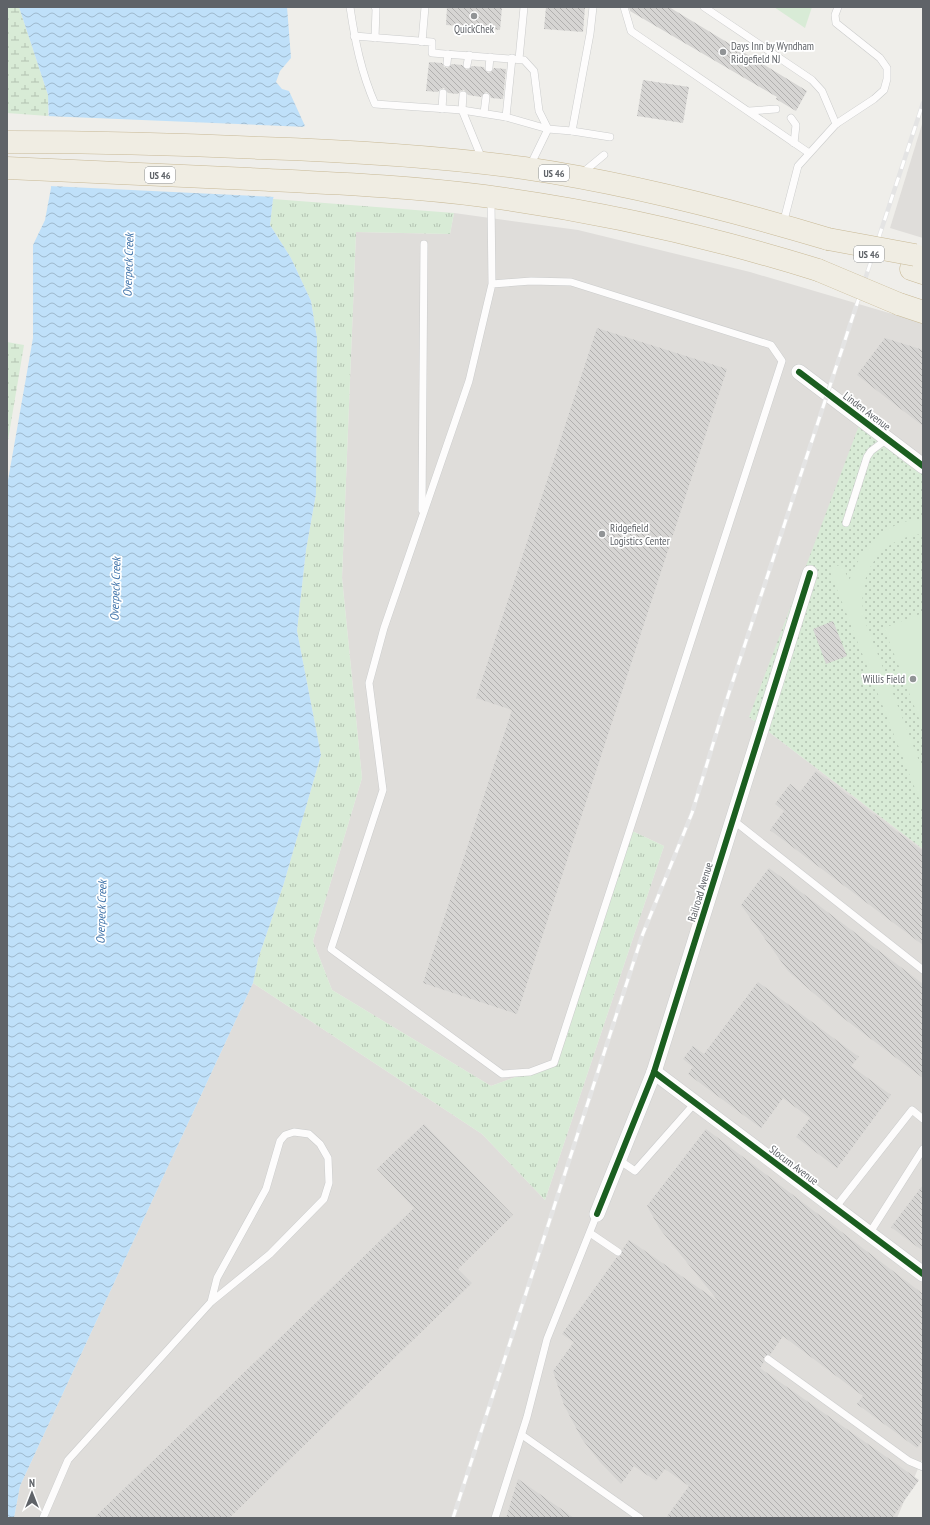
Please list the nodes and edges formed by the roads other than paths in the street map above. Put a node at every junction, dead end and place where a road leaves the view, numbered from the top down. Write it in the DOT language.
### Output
graph roads {
  1 [pos="350,7"];
  2 [pos="377,7"];
  3 [pos="425,7"];
  4 [pos="524,7"];
  5 [pos="593,7"];
  6 [pos="624,7"];
  7 [pos="704,7"];
  8 [pos="838,7"];
  9 [pos="354,36"];
  10 [pos="375,38"];
  11 [pos="422,42"];
  12 [pos="448,54"];
  13 [pos="469,55"];
  14 [pos="490,57"];
  15 [pos="516,59"];
  16 [pos="446,63"];
  17 [pos="467,66"];
  18 [pos="489,68"];
  19 [pos="443,93"];
  20 [pos="463,95"];
  21 [pos="486,97"];
  22 [pos="442,109"];
  23 [pos="776,109"];
  24 [pos="462,110"];
  25 [pos="749,111"];
  26 [pos="484,113"];
  27 [pos="506,117"];
  28 [pos="791,118"];
  29 [pos="836,124"];
  30 [pos="7,129"];
  31 [pos="548,129"];
  32 [pos="572,130"];
  33 [pos="610,137"];
  34 [pos="7,142"];
  35 [pos="108,142"];
  36 [pos="794,142"];
  37 [pos="809,153"];
  38 [pos="604,155"];
  39 [pos="484,163"];
  40 [pos="7,168"];
  41 [pos="528,169"];
  42 [pos="576,177"];
  43 [pos="491,198"];
  44 [pos="783,226"];
  45 [pos="424,244"];
  46 [pos="918,263"];
  47 [pos="492,284"];
  48 [pos="908,298"];
  49 [pos="923,312"];
  50 [pos="799,372"];
  51 [pos="887,439"];
  52 [pos="923,466"];
  53 [pos="422,517"];
  54 [pos="846,523"];
  55 [pos="810,573"];
  56 [pos="733,820"];
  57 [pos="923,970"];
  58 [pos="654,1072"];
  59 [pos="695,1103"];
  60 [pos="923,1119"];
  61 [pos="923,1149"];
  62 [pos="619,1160"];
  63 [pos="835,1208"];
  64 [pos="597,1214"];
  65 [pos="590,1232"];
  66 [pos="869,1234"];
  67 [pos="618,1252"];
  68 [pos="923,1274"];
  69 [pos="211,1302"];
  70 [pos="768,1359"];
  71 [pos="522,1434"];
  72 [pos="923,1467"];
  73 [pos="43,1518"];
  74 [pos="495,1518"];
  75 [pos="640,1518"];
  1 -- 9 [label="lane"];
  2 -- 10 [label="lane"];
  3 -- 11 [label="lane"];
  4 -- 15 [label="lane"];
  5 -- 32 [label="lane"];
  6 -- 25 [label="lane"];
  7 -- 29 [label="lane"];
  8 -- 29 [label="lane"];
  9 -- 10 [label="lane"];
  9 -- 22 [label="lane"];
  10 -- 11 [label="lane"];
  11 -- 12 [label="lane"];
  12 -- 13 [label="lane"];
  12 -- 16 [label="lane"];
  13 -- 14 [label="lane"];
  13 -- 17 [label="lane"];
  14 -- 15 [label="lane"];
  14 -- 18 [label="lane"];
  15 -- 27 [label="lane"];
  15 -- 31 [label="lane"];
  19 -- 22 [label="lane"];
  20 -- 24 [label="lane"];
  21 -- 26 [label="lane"];
  22 -- 24 [label="lane"];
  23 -- 25 [label="lane"];
  24 -- 26 [label="lane"];
  24 -- 39 [label="lane"];
  25 -- 36 [label="lane"];
  26 -- 27 [label="lane"];
  27 -- 31 [label="lane"];
  28 -- 36 [label="lane"];
  29 -- 37 [label="lane"];
  30 -- 35 [label="highway"];
  31 -- 32 [label="lane"];
  31 -- 41 [label="lane"];
  32 -- 33 [label="lane"];
  34 -- 35 [label="highway, US 46"];
  35 -- 39 [label="highway, US 46"];
  36 -- 37 [label="lane"];
  37 -- 44 [label="lane"];
  38 -- 42 [label="lane"];
  39 -- 41 [label="highway, US 46"];
  40 -- 43 [label="highway, US 46"];
  41 -- 42 [label="highway, US 46"];
  42 -- 44 [label="highway, US 46"];
  43 -- 47 [label="lane"];
  43 -- 48 [label="highway, US 46, bridge"];
  44 -- 46 [label="highway, US 46, bridge"];
  45 -- 53 [label="lane"];
  47 -- 53 [label="lane"];
  47 -- 53 [label="lane"];
  48 -- 49 [label="highway"];
  50 -- 51 [label="street, Linden Avenue"];
  51 -- 52 [label="street, Linden Avenue"];
  51 -- 54 [label="lane"];
  55 -- 56 [label="street, Railroad Avenue"];
  56 -- 57 [label="lane"];
  56 -- 58 [label="street, Railroad Avenue"];
  58 -- 59 [label="street, Slocum Avenue"];
  58 -- 62 [label="street, Railroad Avenue"];
  59 -- 62 [label="lane"];
  59 -- 63 [label="street, Slocum Avenue"];
  60 -- 63 [label="lane"];
  61 -- 66 [label="lane"];
  62 -- 64 [label="street, Railroad Avenue"];
  63 -- 66 [label="street, Slocum Avenue"];
  64 -- 65 [label="lane"];
  65 -- 67 [label="lane"];
  65 -- 71 [label="lane"];
  66 -- 68 [label="street, Slocum Avenue"];
  69 -- 69 [label="lane"];
  69 -- 73 [label="lane"];
  70 -- 72 [label="lane"];
  71 -- 74 [label="lane"];
  71 -- 75 [label="lane"];
}
